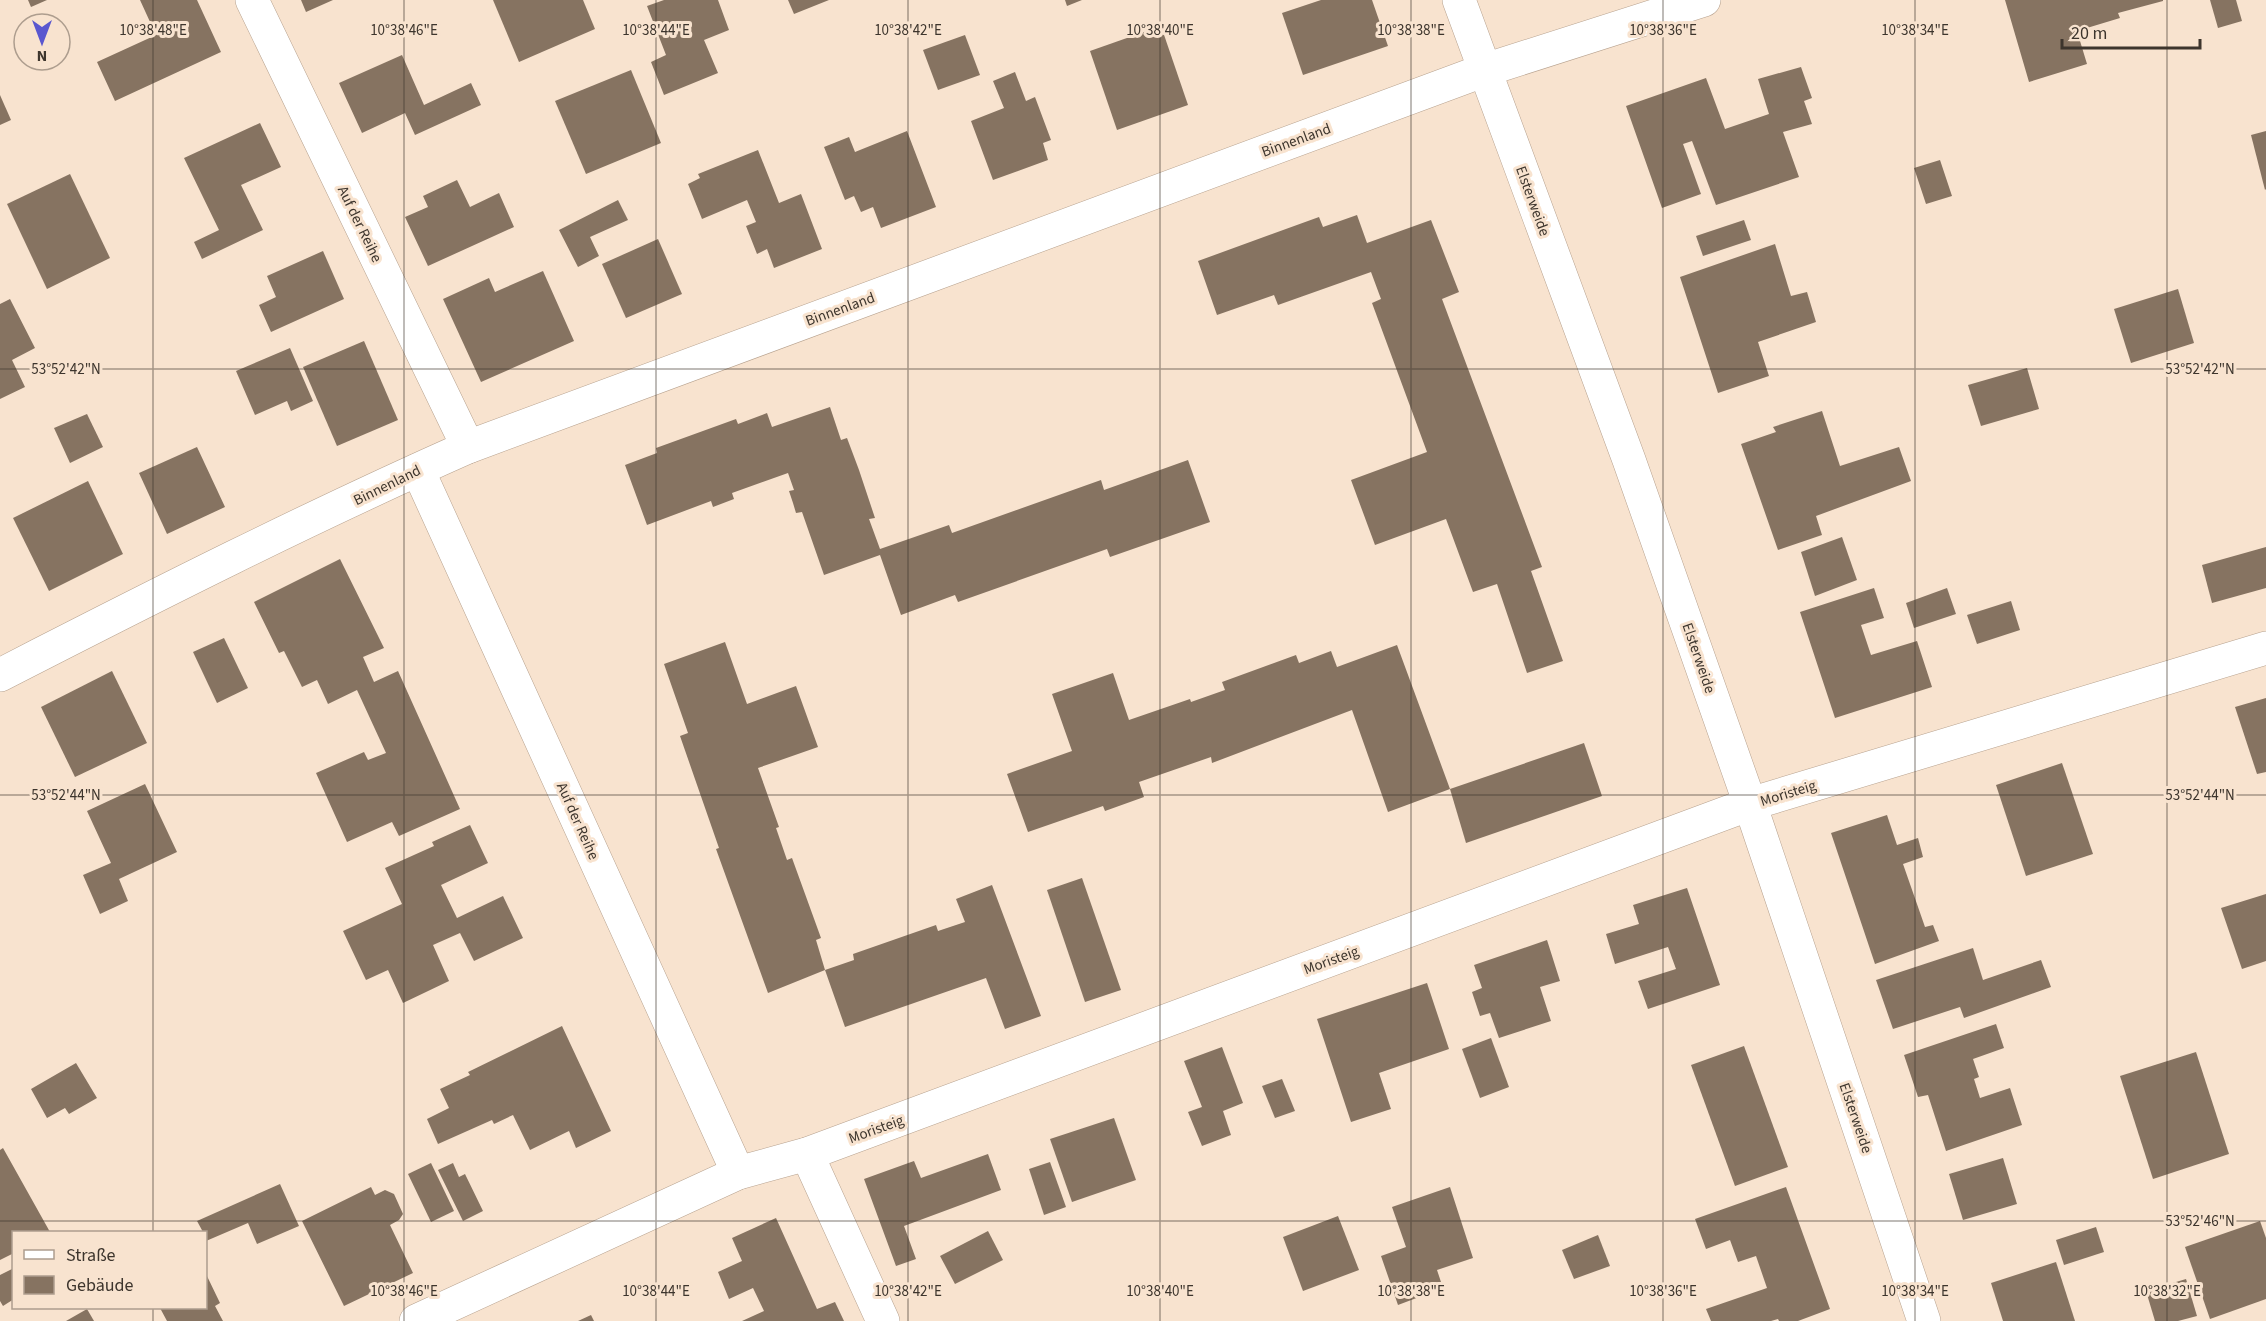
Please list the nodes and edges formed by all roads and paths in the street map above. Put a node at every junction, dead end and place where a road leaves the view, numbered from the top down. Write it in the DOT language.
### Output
graph roads {
  1 [pos="252,0"];
  2 [pos="1459,0"];
  3 [pos="1704,0"];
  4 [pos="1485,70"];
  5 [pos="468,447"];
  6 [pos="418,470"];
  7 [pos="2266,648"];
  8 [pos="0,675"];
  9 [pos="1750,804"];
  10 [pos="807,1154"];
  11 [pos="738,1173"];
  12 [pos="416,1321"];
  13 [pos="883,1321"];
  14 [pos="1924,1321"];
  1 -- 5 [label="street, Auf der Reihe"];
  2 -- 4 [label="street, Elsterweide"];
  3 -- 4 [label="street, Binnenland"];
  4 -- 5 [label="street, Binnenland"];
  4 -- 9 [label="street, Elsterweide"];
  5 -- 6 [label="street, Binnenland"];
  6 -- 8 [label="street, Binnenland"];
  6 -- 11 [label="street, Auf der Reihe"];
  7 -- 9 [label="street, Moristeig"];
  9 -- 10 [label="street, Moristeig"];
  9 -- 14 [label="street, Elsterweide"];
  10 -- 11 [label="street, Moristeig"];
  10 -- 13 [label="street"];
  11 -- 12 [label="street, Moristeig"];
}
